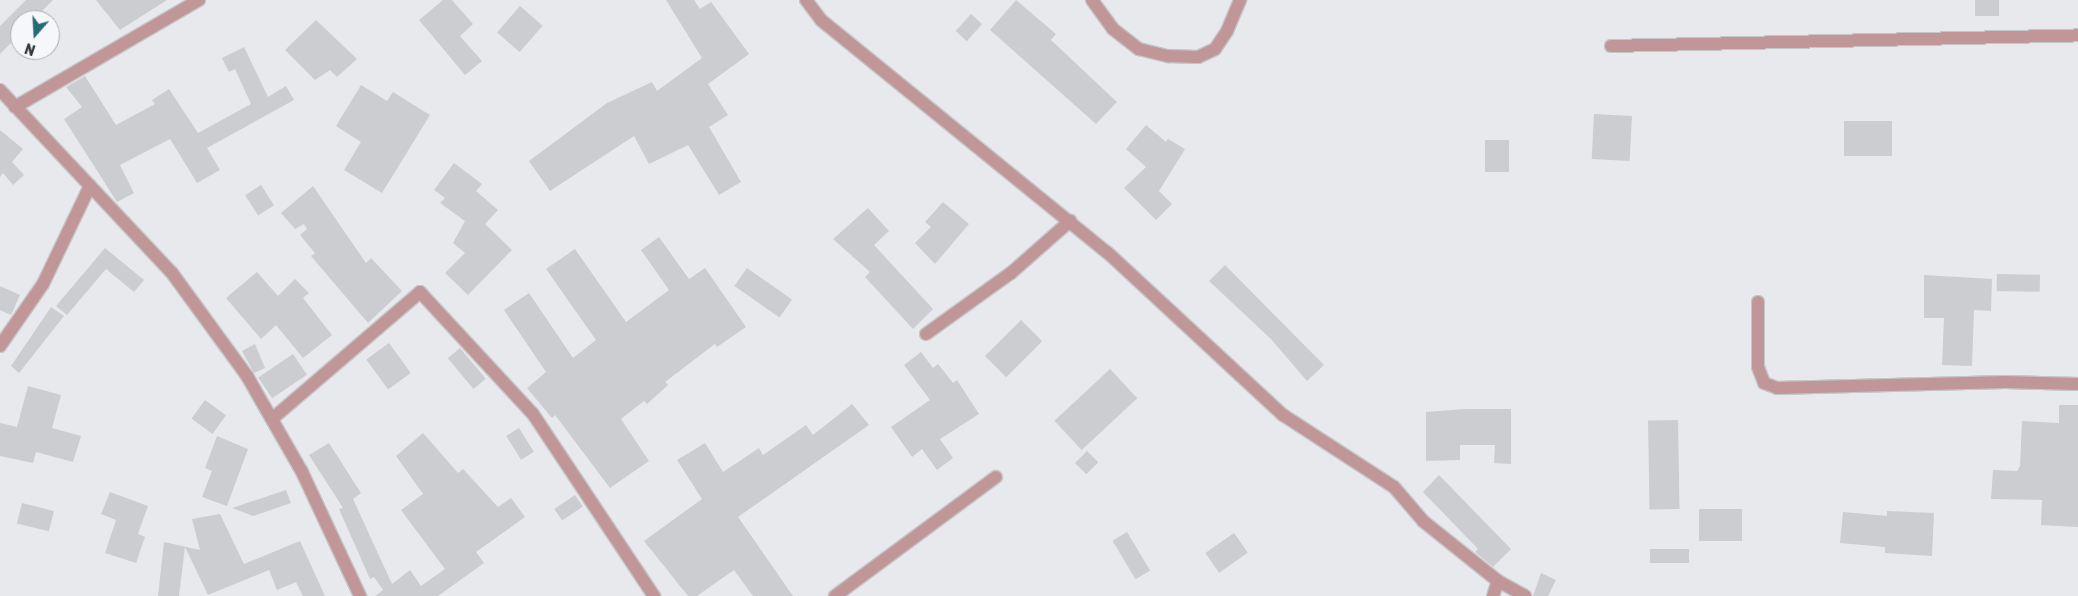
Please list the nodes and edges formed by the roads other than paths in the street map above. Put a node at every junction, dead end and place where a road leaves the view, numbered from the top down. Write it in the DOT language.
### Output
graph roads {
  1 [pos="199,0"];
  2 [pos="806,0"];
  3 [pos="1092,0"];
  4 [pos="1240,0"];
  5 [pos="2078,35"];
  6 [pos="1611,46"];
  7 [pos="0,90"];
  8 [pos="15,107"];
  9 [pos="90,186"];
  10 [pos="1070,221"];
  11 [pos="1758,302"];
  12 [pos="926,334"];
  13 [pos="0,346"];
  14 [pos="2078,384"];
  15 [pos="272,419"];
  16 [pos="996,477"];
  17 [pos="1498,581"];
  18 [pos="840,595"];
  19 [pos="360,596"];
  20 [pos="654,596"];
  21 [pos="1493,596"];
  22 [pos="1525,596"];
  1 -- 8 [label="street"];
  2 -- 10 [label="street"];
  3 -- 4 [label="street"];
  5 -- 6 [label="street"];
  7 -- 8 [label="street"];
  8 -- 9 [label="street"];
  9 -- 13 [label="street"];
  9 -- 15 [label="street"];
  10 -- 12 [label="street"];
  10 -- 17 [label="street"];
  11 -- 14 [label="street"];
  15 -- 19 [label="street"];
  15 -- 20 [label="street"];
  16 -- 18 [label="street"];
  17 -- 21 [label="street"];
  17 -- 22 [label="street"];
}
